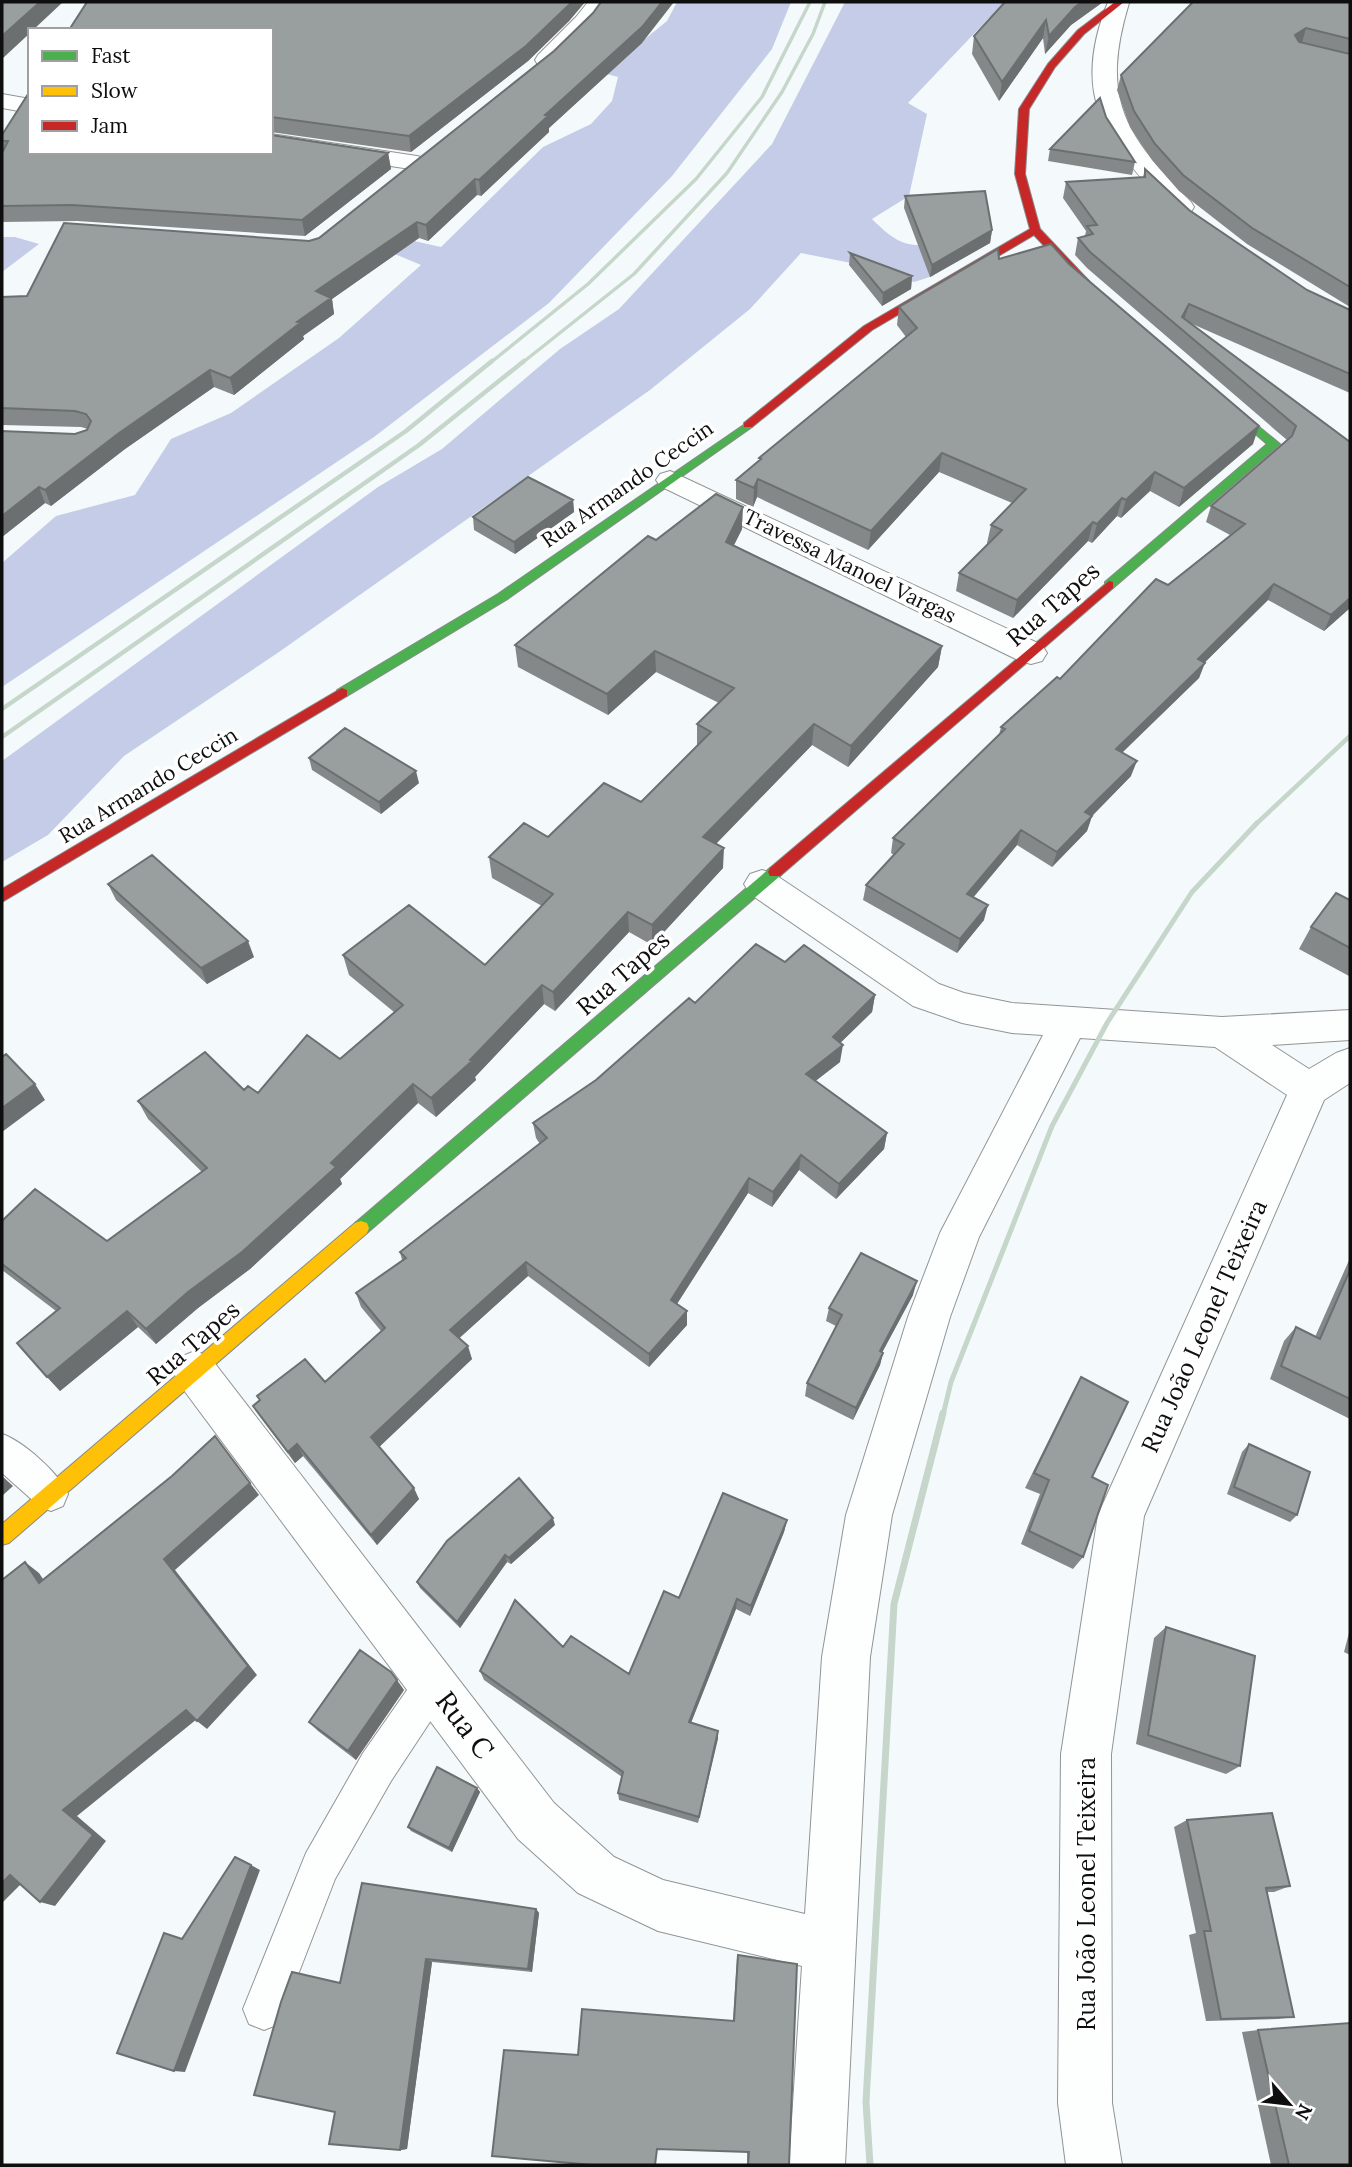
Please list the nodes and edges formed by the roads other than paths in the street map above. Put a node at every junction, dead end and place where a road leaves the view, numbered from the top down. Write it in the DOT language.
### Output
graph roads {
  1 [pos="598,2"];
  2 [pos="1119,2"];
  3 [pos="524,78"];
  4 [pos="2,101"];
  5 [pos="28,106"];
  6 [pos="273,141"];
  7 [pos="438,146"];
  8 [pos="417,163"];
  9 [pos="396,180"];
  10 [pos="1198,221"];
  11 [pos="1035,230"];
  12 [pos="1097,293"];
  13 [pos="1211,391"];
  14 [pos="670,480"];
  15 [pos="1031,653"];
  16 [pos="762,884"];
  17 [pos="2,896"];
  18 [pos="1069,1022"];
  19 [pos="1350,1025"];
  20 [pos="1222,1032"];
  21 [pos="1350,1064"];
  22 [pos="1309,1089"];
  23 [pos="195,1371"];
  24 [pos="2,1450"];
  25 [pos="51,1494"];
  26 [pos="2,1536"];
  27 [pos="434,1683"];
  28 [pos="829,1946"];
  29 [pos="264,2009"];
  30 [pos="817,2165"];
  31 [pos="1094,2165"];
  1 -- 3 [label="street"];
  2 -- 10 [label="street"];
  2 -- 11 [label="street"];
  4 -- 5 [label="street"];
  6 -- 8 [label="street"];
  7 -- 8 [label="street"];
  8 -- 9 [label="street"];
  11 -- 12 [label="street"];
  11 -- 14 [label="street, Rua Armando Ceccin"];
  13 -- 15 [label="street, Rua Tapes"];
  14 -- 15 [label="street, Travessa Manoel Vargas"];
  14 -- 17 [label="street, Rua Armando Ceccin"];
  15 -- 16 [label="street, Rua Tapes"];
  16 -- 18 [label="street"];
  16 -- 23 [label="street, Rua Tapes"];
  18 -- 20 [label="street"];
  18 -- 28 [label="street"];
  19 -- 20 [label="street"];
  20 -- 22 [label="street"];
  21 -- 22 [label="street"];
  22 -- 31 [label="street, Rua João Leonel Teixeira"];
  23 -- 25 [label="street, Rua Tapes"];
  23 -- 27 [label="street, Rua C"];
  24 -- 25 [label="lane"];
  25 -- 26 [label="street, Rua Tapes"];
  27 -- 28 [label="street, Rua C"];
  27 -- 29 [label="lane"];
  28 -- 30 [label="street"];
}
